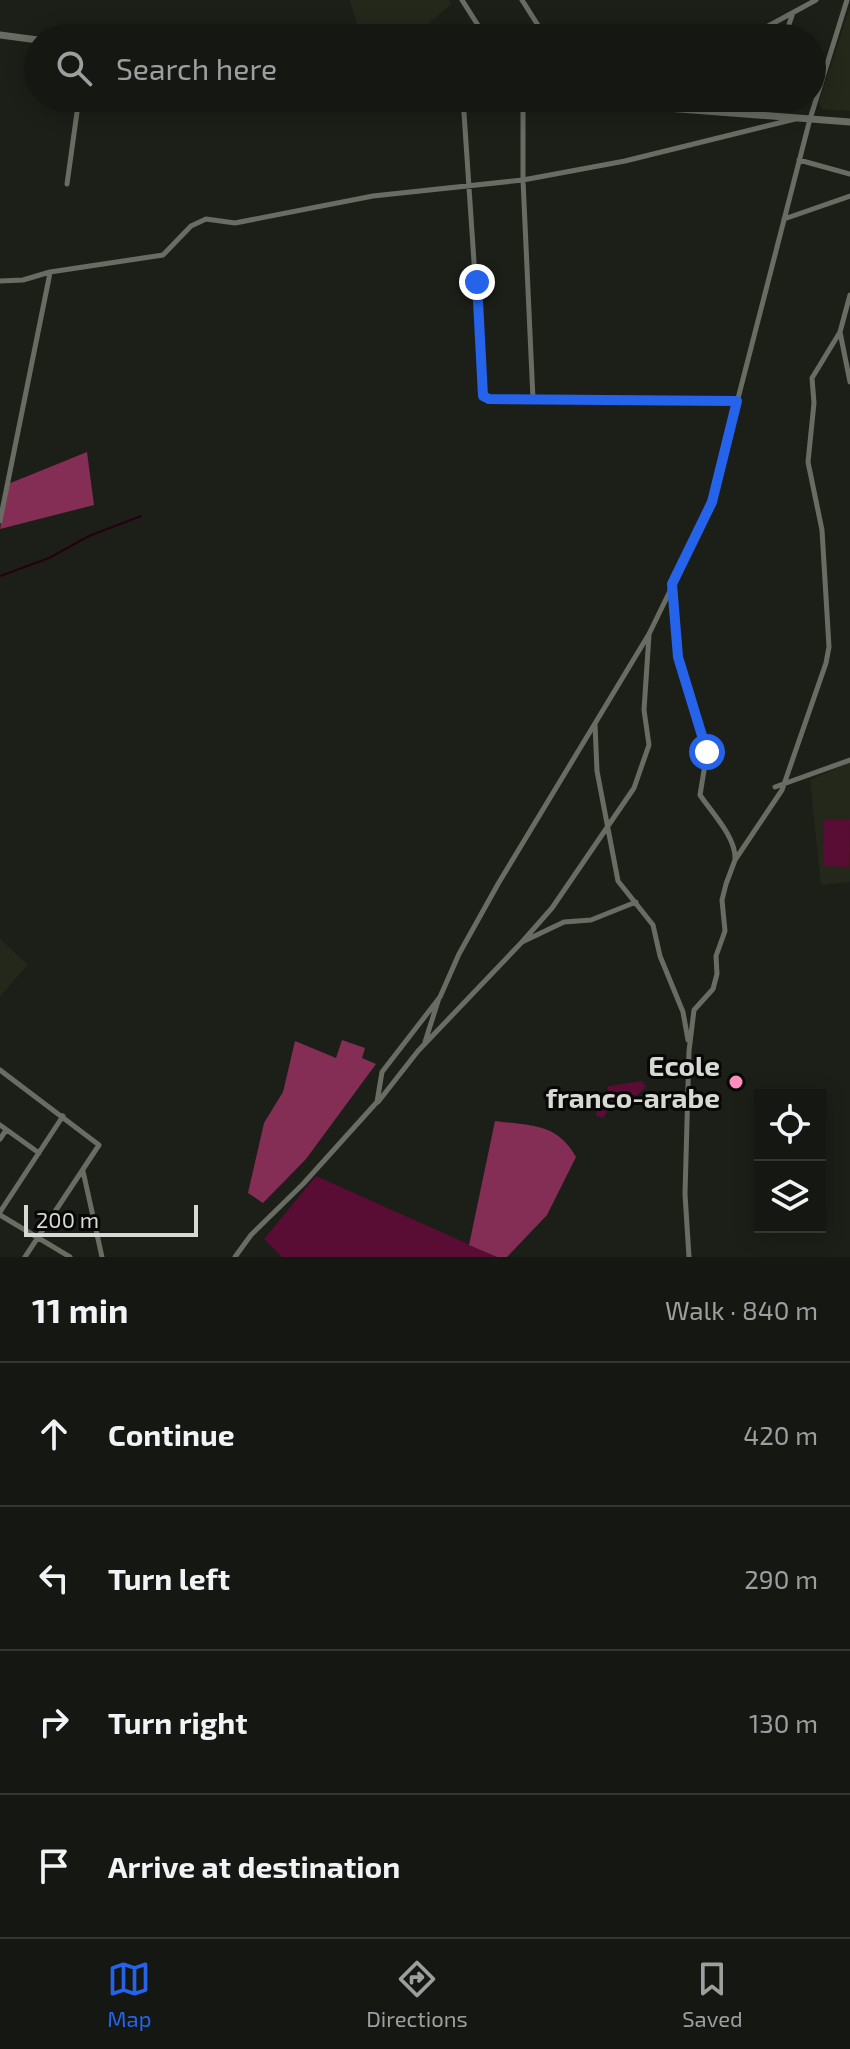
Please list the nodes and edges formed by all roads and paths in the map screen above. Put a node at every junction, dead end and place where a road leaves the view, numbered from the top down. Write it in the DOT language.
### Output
graph roads {
  1 [pos="462,0"];
  2 [pos="522,0"];
  3 [pos="816,0"];
  4 [pos="847,0"];
  5 [pos="793,12"];
  6 [pos="477,24"];
  7 [pos="537,24"];
  8 [pos="771,24"];
  9 [pos="789,24"];
  10 [pos="0,35"];
  11 [pos="24,38"];
  12 [pos="826,68"];
  13 [pos="77,112"];
  14 [pos="464,112"];
  15 [pos="523,112"];
  16 [pos="706,112"];
  17 [pos="754,112"];
  18 [pos="812,112"];
  19 [pos="753,115"];
  20 [pos="798,118"];
  21 [pos="810,119"];
  22 [pos="850,122"];
  23 [pos="799,160"];
  24 [pos="850,174"];
  25 [pos="523,180"];
  26 [pos="67,184"];
  27 [pos="471,187"];
  28 [pos="850,196"];
  29 [pos="783,220"];
  30 [pos="50,272"];
  31 [pos="0,281"];
  32 [pos="850,295"];
  33 [pos="840,332"];
  34 [pos="850,382"];
  35 [pos="533,399"];
  36 [pos="737,401"];
  37 [pos="0,521"];
  38 [pos="672,584"];
  39 [pos="649,634"];
  40 [pos="595,724"];
  41 [pos="850,760"];
  42 [pos="784,784"];
  43 [pos="775,787"];
  44 [pos="610,823"];
  45 [pos="735,860"];
  46 [pos="636,902"];
  47 [pos="522,942"];
  48 [pos="440,997"];
  49 [pos="423,1046"];
  50 [pos="689,1051"];
  51 [pos="0,1070"];
  52 [pos="377,1102"];
  53 [pos="63,1116"];
  54 [pos="0,1125"];
  55 [pos="6,1130"];
  56 [pos="0,1139"];
  57 [pos="39,1153"];
  58 [pos="83,1170"];
  59 [pos="0,1214"];
  60 [pos="37,1240"];
  61 [pos="25,1257"];
  62 [pos="70,1257"];
  63 [pos="102,1257"];
  64 [pos="235,1257"];
  65 [pos="689,1257"];
  1 -- 6 [label="street"];
  2 -- 7 [label="street"];
  3 -- 5 [label="street"];
  4 -- 12 [label="street"];
  5 -- 8 [label="street"];
  5 -- 9 [label="street"];
  10 -- 11 [label="main road"];
  13 -- 26 [label="street"];
  14 -- 27 [label="street"];
  15 -- 25 [label="street"];
  16 -- 19 [label="main road"];
  17 -- 19 [label="street"];
  18 -- 21 [label="street"];
  19 -- 20 [label="main road"];
  20 -- 21 [label="main road"];
  20 -- 25 [label="street"];
  21 -- 22 [label="main road"];
  21 -- 23 [label="street"];
  23 -- 24 [label="street"];
  23 -- 29 [label="street"];
  25 -- 27 [label="street"];
  25 -- 35 [label="street"];
  27 -- 30 [label="street"];
  27 -- 35 [label="street"];
  28 -- 29 [label="street"];
  29 -- 36 [label="street"];
  30 -- 31 [label="street"];
  30 -- 37 [label="street"];
  32 -- 33 [label="street"];
  33 -- 34 [label="street"];
  33 -- 42 [label="street"];
  35 -- 36 [label="street"];
  36 -- 38 [label="street"];
  38 -- 39 [label="street"];
  38 -- 45 [label="street"];
  39 -- 40 [label="street"];
  39 -- 44 [label="street"];
  40 -- 44 [label="street"];
  40 -- 48 [label="street"];
  41 -- 42 [label="street"];
  42 -- 43 [label="street"];
  42 -- 45 [label="street"];
  44 -- 46 [label="street"];
  44 -- 47 [label="street"];
  45 -- 50 [label="street"];
  46 -- 47 [label="street"];
  46 -- 50 [label="street"];
  47 -- 49 [label="street"];
  48 -- 49 [label="street"];
  48 -- 52 [label="street"];
  49 -- 52 [label="street"];
  50 -- 65 [label="street"];
  51 -- 53 [label="street"];
  52 -- 64 [label="street"];
  53 -- 57 [label="street"];
  53 -- 58 [label="street"];
  54 -- 55 [label="street"];
  55 -- 56 [label="street"];
  55 -- 57 [label="street"];
  57 -- 59 [label="street"];
  58 -- 60 [label="street"];
  58 -- 63 [label="street"];
  59 -- 60 [label="street"];
  60 -- 61 [label="street"];
  60 -- 62 [label="street"];
}
